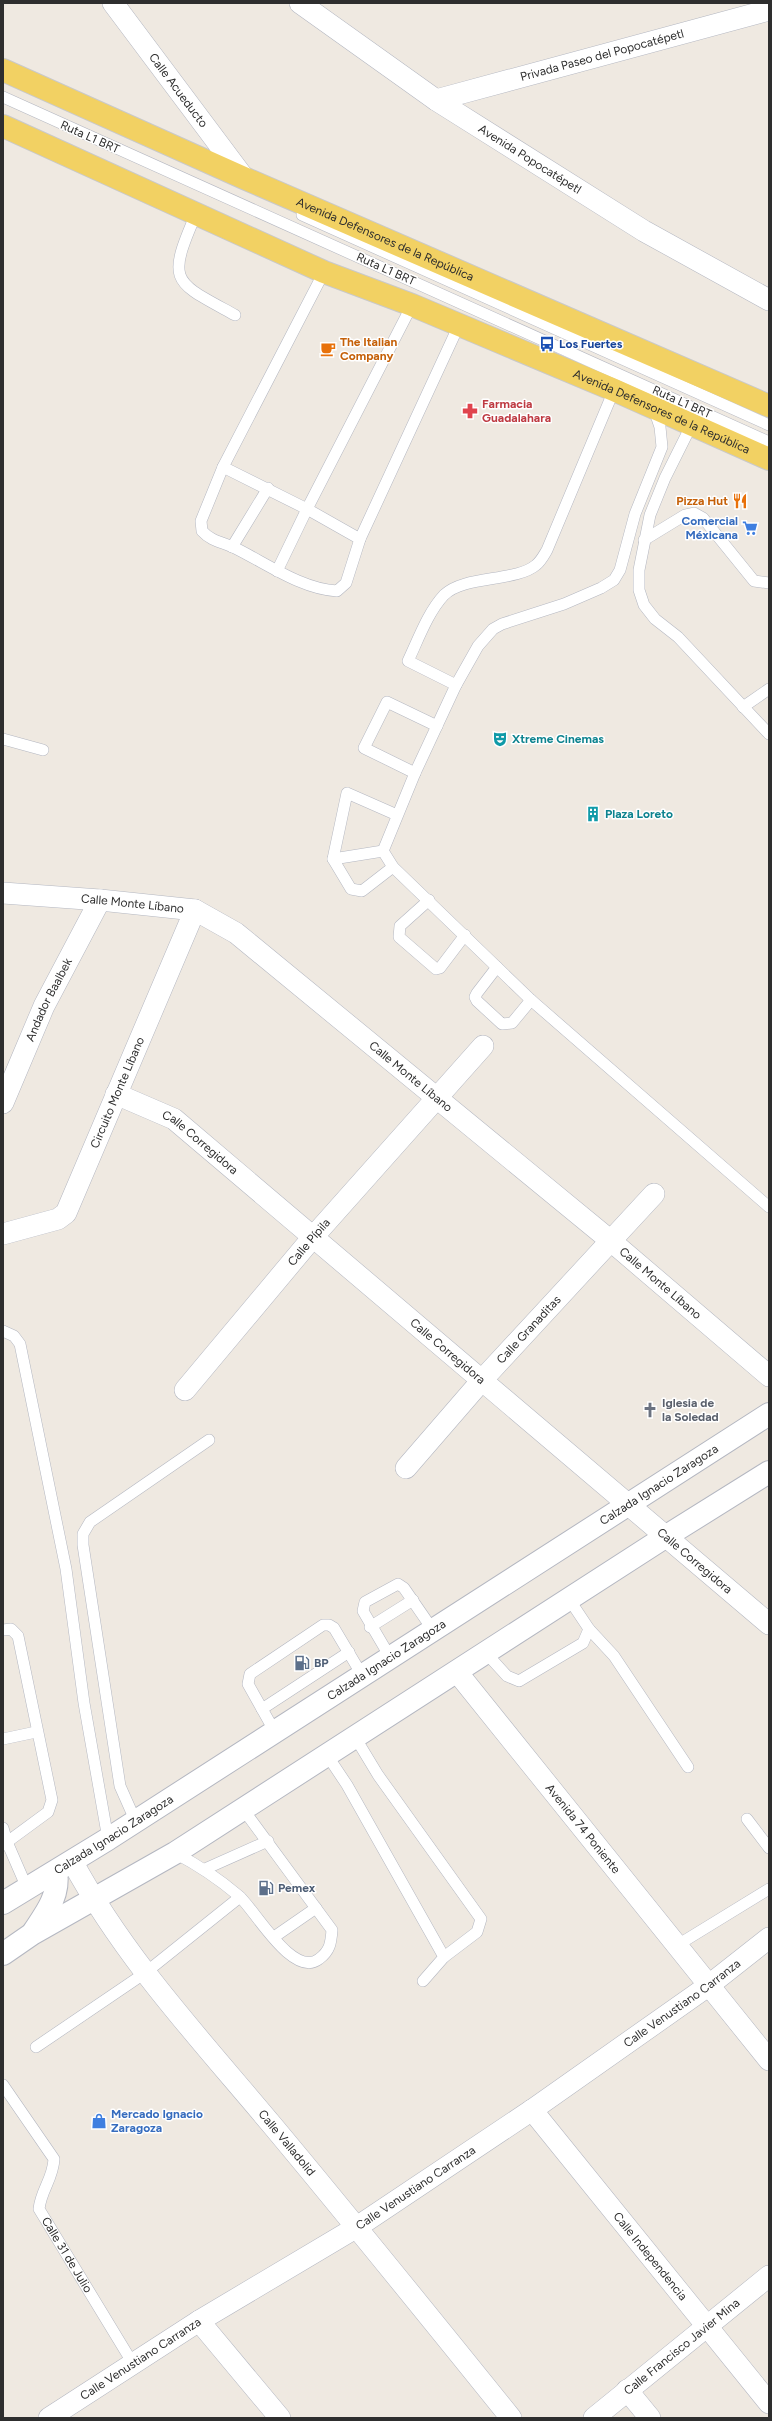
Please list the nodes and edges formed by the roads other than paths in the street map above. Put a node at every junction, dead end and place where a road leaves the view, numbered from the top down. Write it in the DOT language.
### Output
graph roads {
  1 [pos="113,3"];
  2 [pos="300,3"];
  3 [pos="769,10"];
  4 [pos="3,70"];
  5 [pos="3,81"];
  6 [pos="3,97"];
  7 [pos="436,100"];
  8 [pos="3,126"];
  9 [pos="244,178"];
  10 [pos="196,214"];
  11 [pos="324,272"];
  12 [pos="769,300"];
  13 [pos="412,306"];
  14 [pos="235,315"];
  15 [pos="459,325"];
  16 [pos="614,390"];
  17 [pos="769,406"];
  18 [pos="654,409"];
  19 [pos="692,424"];
  20 [pos="769,425"];
  21 [pos="769,442"];
  22 [pos="769,459"];
  23 [pos="223,467"];
  24 [pos="268,488"];
  25 [pos="307,509"];
  26 [pos="360,539"];
  27 [pos="644,540"];
  28 [pos="232,547"];
  29 [pos="277,571"];
  30 [pos="769,583"];
  31 [pos="456,685"];
  32 [pos="769,689"];
  33 [pos="743,706"];
  34 [pos="437,726"];
  35 [pos="769,734"];
  36 [pos="3,739"];
  37 [pos="43,750"];
  38 [pos="415,773"];
  39 [pos="397,815"];
  40 [pos="384,851"];
  41 [pos="333,859"];
  42 [pos="393,867"];
  43 [pos="3,893"];
  44 [pos="100,900"];
  45 [pos="428,900"];
  46 [pos="195,910"];
  47 [pos="465,936"];
  48 [pos="497,967"];
  49 [pos="531,1000"];
  50 [pos="483,1046"];
  51 [pos="116,1094"];
  52 [pos="438,1098"];
  53 [pos="3,1103"];
  54 [pos="654,1194"];
  55 [pos="769,1207"];
  56 [pos="3,1234"];
  57 [pos="313,1237"];
  58 [pos="611,1241"];
  59 [pos="3,1331"];
  60 [pos="769,1376"];
  61 [pos="482,1379"];
  62 [pos="185,1390"];
  63 [pos="769,1414"];
  64 [pos="209,1440"];
  65 [pos="406,1468"];
  66 [pos="769,1472"];
  67 [pos="629,1504"];
  68 [pos="665,1537"];
  69 [pos="569,1599"];
  70 [pos="413,1600"];
  71 [pos="769,1624"];
  72 [pos="370,1627"];
  73 [pos="589,1629"];
  74 [pos="3,1630"];
  75 [pos="433,1630"];
  76 [pos="349,1652"];
  77 [pos="486,1653"];
  78 [pos="390,1657"];
  79 [pos="457,1672"];
  80 [pos="362,1675"];
  81 [pos="262,1709"];
  82 [pos="36,1732"];
  83 [pos="276,1732"];
  84 [pos="355,1737"];
  85 [pos="3,1739"];
  86 [pos="327,1755"];
  87 [pos="688,1767"];
  88 [pos="243,1809"];
  89 [pos="747,1819"];
  90 [pos="136,1822"];
  91 [pos="3,1828"];
  92 [pos="108,1839"];
  93 [pos="268,1840"];
  94 [pos="5,1843"];
  95 [pos="769,1848"];
  96 [pos="175,1853"];
  97 [pos="64,1867"];
  98 [pos="205,1869"];
  99 [pos="27,1888"];
  100 [pos="769,1889"];
  101 [pos="240,1897"];
  102 [pos="93,1899"];
  103 [pos="3,1903"];
  104 [pos="316,1908"];
  105 [pos="32,1934"];
  106 [pos="274,1937"];
  107 [pos="769,1938"];
  108 [pos="676,1946"];
  109 [pos="3,1954"];
  110 [pos="444,1957"];
  111 [pos="144,1973"];
  112 [pos="423,1982"];
  113 [pos="708,1986"];
  114 [pos="36,2047"];
  115 [pos="769,2060"];
  116 [pos="3,2085"];
  117 [pos="532,2110"];
  118 [pos="357,2227"];
  119 [pos="769,2276"];
  120 [pos="199,2321"];
  121 [pos="706,2325"];
  122 [pos="132,2362"];
  123 [pos="627,2390"];
  124 [pos="769,2403"];
  125 [pos="49,2418"];
  126 [pos="280,2418"];
  127 [pos="511,2418"];
  128 [pos="594,2418"];
  129 [pos="650,2418"];
  1 -- 9 [label="street, Calle Acueducto"];
  2 -- 7 [label="street, Avenida Popocatépetl"];
  3 -- 7 [label="street, Privada Paseo del Popocatépetl"];
  4 -- 9 [label="main road, Avenida Defensores de la República"];
  5 -- 20 [label="lane, Ruta L1 BRT"];
  6 -- 21 [label="lane, Ruta L1 BRT"];
  7 -- 12 [label="street, Avenida Popocatépetl"];
  8 -- 10 [label="main road, Avenida Defensores de la República"];
  9 -- 17 [label="main road, Avenida Defensores de la República"];
  10 -- 11 [label="main road, Avenida Defensores de la República"];
  10 -- 14 [label="lane"];
  11 -- 13 [label="main road, Avenida Defensores de la República"];
  11 -- 23 [label="lane"];
  13 -- 15 [label="main road, Avenida Defensores de la República"];
  13 -- 25 [label="lane"];
  15 -- 16 [label="main road, Avenida Defensores de la República"];
  15 -- 26 [label="lane"];
  16 -- 18 [label="main road, Avenida Defensores de la República"];
  16 -- 31 [label="lane"];
  18 -- 19 [label="main road, Avenida Defensores de la República"];
  18 -- 31 [label="lane"];
  19 -- 22 [label="main road, Avenida Defensores de la República"];
  19 -- 27 [label="lane"];
  23 -- 24 [label="lane"];
  23 -- 28 [label="lane"];
  24 -- 25 [label="lane"];
  24 -- 28 [label="lane"];
  25 -- 26 [label="lane"];
  25 -- 29 [label="lane"];
  26 -- 29 [label="lane"];
  27 -- 30 [label="lane"];
  27 -- 33 [label="lane"];
  28 -- 29 [label="lane"];
  31 -- 34 [label="lane"];
  32 -- 33 [label="lane"];
  33 -- 35 [label="lane"];
  34 -- 38 [label="lane"];
  34 -- 38 [label="lane"];
  36 -- 37 [label="lane"];
  38 -- 39 [label="lane"];
  39 -- 40 [label="lane"];
  39 -- 41 [label="lane"];
  40 -- 41 [label="lane"];
  40 -- 42 [label="lane"];
  41 -- 42 [label="lane"];
  42 -- 45 [label="lane"];
  43 -- 44 [label="street, Calle Monte Líbano"];
  44 -- 46 [label="street, Calle Monte Líbano"];
  44 -- 53 [label="street, Andador Baalbek"];
  45 -- 47 [label="lane"];
  45 -- 47 [label="lane"];
  46 -- 51 [label="street, Circuito Monte Líbano"];
  46 -- 52 [label="street, Calle Monte Líbano"];
  47 -- 48 [label="lane"];
  48 -- 49 [label="lane"];
  48 -- 49 [label="lane"];
  49 -- 55 [label="lane"];
  50 -- 52 [label="street, Calle Pípila"];
  51 -- 56 [label="street, Circuito Monte Líbano"];
  51 -- 57 [label="street, Calle Corregidora"];
  52 -- 57 [label="street, Calle Pípila"];
  52 -- 58 [label="street, Calle Monte Líbano"];
  54 -- 58 [label="street, Calle Granaditas"];
  57 -- 61 [label="street, Calle Corregidora"];
  57 -- 62 [label="street, Calle Pípila"];
  58 -- 60 [label="street, Calle Monte Líbano"];
  58 -- 61 [label="street, Calle Granaditas"];
  59 -- 92 [label="lane"];
  61 -- 65 [label="street, Calle Granaditas"];
  61 -- 67 [label="street, Calle Corregidora"];
  63 -- 67 [label="main road, Calzada Ignacio Zaragoza"];
  64 -- 90 [label="lane"];
  66 -- 68 [label="main road"];
  67 -- 68 [label="street, Calle Corregidora"];
  67 -- 75 [label="main road, Calzada Ignacio Zaragoza"];
  68 -- 69 [label="main road"];
  68 -- 71 [label="street, Calle Corregidora"];
  69 -- 73 [label="lane"];
  69 -- 77 [label="main road"];
  70 -- 72 [label="lane"];
  70 -- 72 [label="lane"];
  70 -- 75 [label="lane"];
  72 -- 78 [label="lane"];
  73 -- 77 [label="lane"];
  73 -- 87 [label="lane"];
  74 -- 82 [label="lane"];
  75 -- 78 [label="main road, Calzada Ignacio Zaragoza"];
  76 -- 80 [label="lane"];
  76 -- 81 [label="lane"];
  76 -- 81 [label="lane"];
  77 -- 79 [label="main road"];
  78 -- 80 [label="main road, Calzada Ignacio Zaragoza"];
  79 -- 84 [label="main road"];
  79 -- 108 [label="street, Avenida 74 Poniente"];
  80 -- 83 [label="main road, Calzada Ignacio Zaragoza"];
  81 -- 83 [label="lane"];
  82 -- 85 [label="lane"];
  82 -- 94 [label="lane"];
  83 -- 90 [label="main road, Calzada Ignacio Zaragoza"];
  84 -- 86 [label="main road"];
  84 -- 110 [label="lane"];
  86 -- 88 [label="main road"];
  86 -- 110 [label="lane"];
  88 -- 93 [label="lane"];
  88 -- 96 [label="main road"];
  89 -- 95 [label="lane"];
  90 -- 92 [label="main road, Calzada Ignacio Zaragoza"];
  91 -- 94 [label="lane"];
  92 -- 97 [label="main road, Calzada Ignacio Zaragoza"];
  93 -- 98 [label="lane"];
  93 -- 104 [label="lane"];
  94 -- 99 [label="lane"];
  96 -- 98 [label="lane"];
  96 -- 102 [label="main road"];
  97 -- 99 [label="main road, Calzada Ignacio Zaragoza"];
  97 -- 102 [label="street, Calle Valladolid"];
  97 -- 105 [label="main road"];
  98 -- 101 [label="lane"];
  99 -- 103 [label="main road, Calzada Ignacio Zaragoza"];
  100 -- 108 [label="lane"];
  101 -- 106 [label="lane"];
  101 -- 111 [label="lane"];
  102 -- 105 [label="main road"];
  102 -- 111 [label="street, Calle Valladolid"];
  104 -- 106 [label="lane"];
  104 -- 106 [label="lane"];
  105 -- 109 [label="main road"];
  107 -- 113 [label="street, Calle Venustiano Carranza"];
  108 -- 113 [label="street, Avenida 74 Poniente"];
  110 -- 112 [label="lane"];
  111 -- 114 [label="lane"];
  111 -- 118 [label="street, Calle Valladolid"];
  113 -- 115 [label="street, Avenida 74 Poniente"];
  113 -- 117 [label="street, Calle Venustiano Carranza"];
  116 -- 122 [label="lane, Calle 31 de Julio"];
  117 -- 118 [label="street, Calle Venustiano Carranza"];
  117 -- 121 [label="street, Calle Independencia"];
  118 -- 120 [label="street, Calle Venustiano Carranza"];
  118 -- 127 [label="street, Calle Valladolid"];
  119 -- 121 [label="street, Calle Francisco Javier Mina"];
  120 -- 122 [label="street, Calle Venustiano Carranza"];
  120 -- 126 [label="street"];
  121 -- 123 [label="street, Calle Francisco Javier Mina"];
  121 -- 124 [label="street, Calle Independencia"];
  122 -- 125 [label="street, Calle Venustiano Carranza"];
  123 -- 128 [label="street, Calle Francisco Javier Mina"];
  123 -- 129 [label="street"];
}
